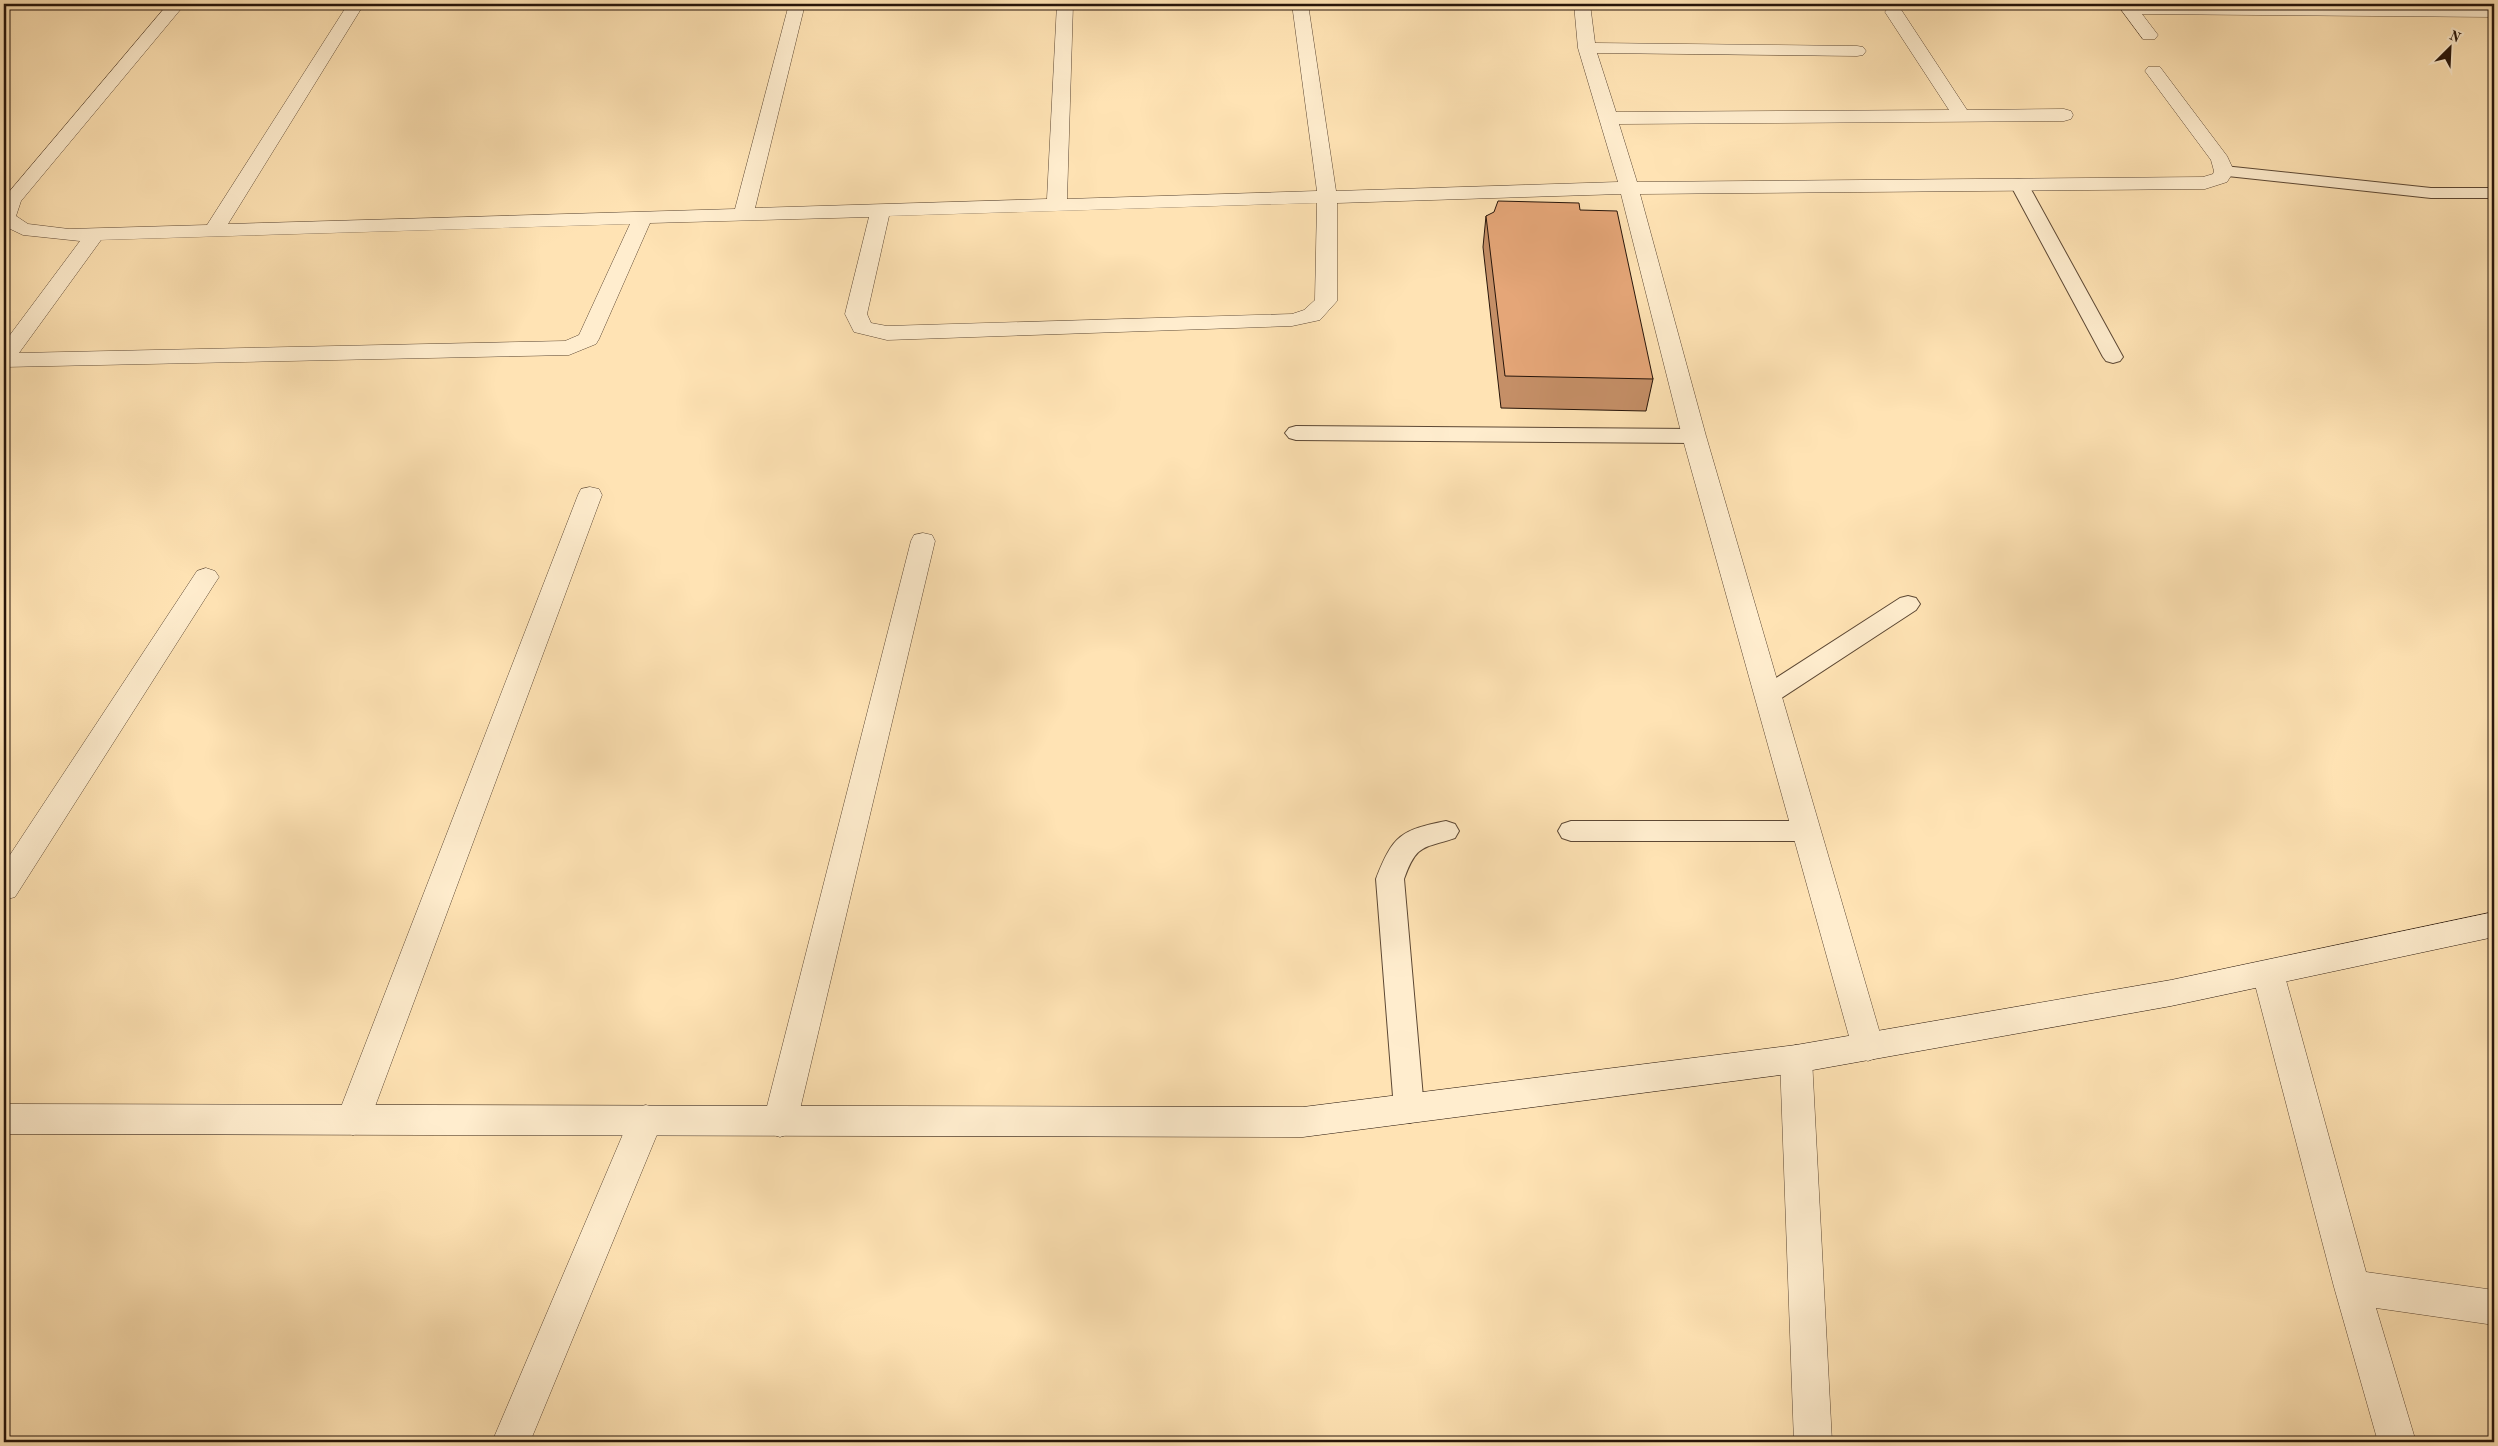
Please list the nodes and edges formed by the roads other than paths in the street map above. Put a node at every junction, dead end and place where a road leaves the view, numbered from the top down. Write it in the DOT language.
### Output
graph roads {
  1 [pos="177,4"];
  2 [pos="356,4"];
  3 [pos="798,4"];
  4 [pos="1065,4"];
  5 [pos="1300,4"];
  6 [pos="1582,4"];
  7 [pos="2127,7"];
  8 [pos="2386,7"];
  9 [pos="1894,12"];
  10 [pos="2494,12"];
  11 [pos="2149,35"];
  12 [pos="1587,48"];
  13 [pos="1856,51"];
  14 [pos="2154,71"];
  15 [pos="2064,115"];
  16 [pos="1962,116"];
  17 [pos="1608,118"];
  18 [pos="2224,172"];
  19 [pos="2020,184"];
  20 [pos="1629,188"];
  21 [pos="2494,193"];
  22 [pos="1327,196"];
  23 [pos="1057,204"];
  24 [pos="881,209"];
  25 [pos="744,214"];
  26 [pos="643,217"];
  27 [pos="214,230"];
  28 [pos="95,234"];
  29 [pos="2114,357"];
  30 [pos="4,360"];
  31 [pos="1296,433"];
  32 [pos="1694,436"];
  33 [pos="590,495"];
  34 [pos="923,540"];
  35 [pos="206,577"];
  36 [pos="1908,604"];
  37 [pos="1768,695"];
  38 [pos="1571,830"];
  39 [pos="1446,831"];
  40 [pos="1806,831"];
  41 [pos="4,888"];
  42 [pos="2494,924"];
  43 [pos="2268,973"];
  44 [pos="1868,1047"];
  45 [pos="1796,1059"];
  46 [pos="1409,1109"];
  47 [pos="4,1120"];
  48 [pos="353,1120"];
  49 [pos="646,1120"];
  50 [pos="780,1122"];
  51 [pos="2352,1287"];
  52 [pos="2494,1307"];
  53 [pos="511,1442"];
  54 [pos="1813,1442"];
  55 [pos="2398,1442"];
  1 -- 28 [label="street"];
  2 -- 27 [label="street"];
  3 -- 25 [label="street"];
  4 -- 23 [label="street"];
  5 -- 22 [label="street"];
  6 -- 12 [label="street"];
  7 -- 8 [label="street"];
  7 -- 11 [label="street"];
  8 -- 10 [label="street"];
  9 -- 16 [label="street"];
  12 -- 13 [label="street"];
  12 -- 17 [label="street"];
  14 -- 18 [label="street"];
  15 -- 16 [label="street"];
  16 -- 17 [label="street"];
  17 -- 20 [label="street"];
  18 -- 19 [label="street"];
  18 -- 21 [label="lane"];
  19 -- 20 [label="street"];
  19 -- 29 [label="lane"];
  20 -- 22 [label="street"];
  20 -- 32 [label="street"];
  22 -- 23 [label="street"];
  22 -- 24 [label="street"];
  23 -- 24 [label="street"];
  24 -- 25 [label="street"];
  25 -- 26 [label="street"];
  26 -- 27 [label="street"];
  26 -- 30 [label="street"];
  27 -- 28 [label="street"];
  28 -- 30 [label="street"];
  31 -- 32 [label="lane"];
  32 -- 37 [label="street"];
  33 -- 48 [label="street"];
  34 -- 50 [label="street"];
  35 -- 41 [label="street"];
  36 -- 37 [label="lane"];
  37 -- 40 [label="street"];
  38 -- 40 [label="lane"];
  39 -- 46 [label="lane"];
  40 -- 44 [label="street"];
  42 -- 43 [label="street"];
  43 -- 44 [label="street"];
  43 -- 51 [label="street"];
  44 -- 45 [label="street"];
  45 -- 46 [label="street"];
  45 -- 54 [label="street"];
  46 -- 50 [label="street"];
  47 -- 48 [label="street"];
  48 -- 49 [label="street"];
  49 -- 50 [label="street"];
  49 -- 53 [label="street"];
  51 -- 52 [label="street"];
  51 -- 55 [label="street"];
}
